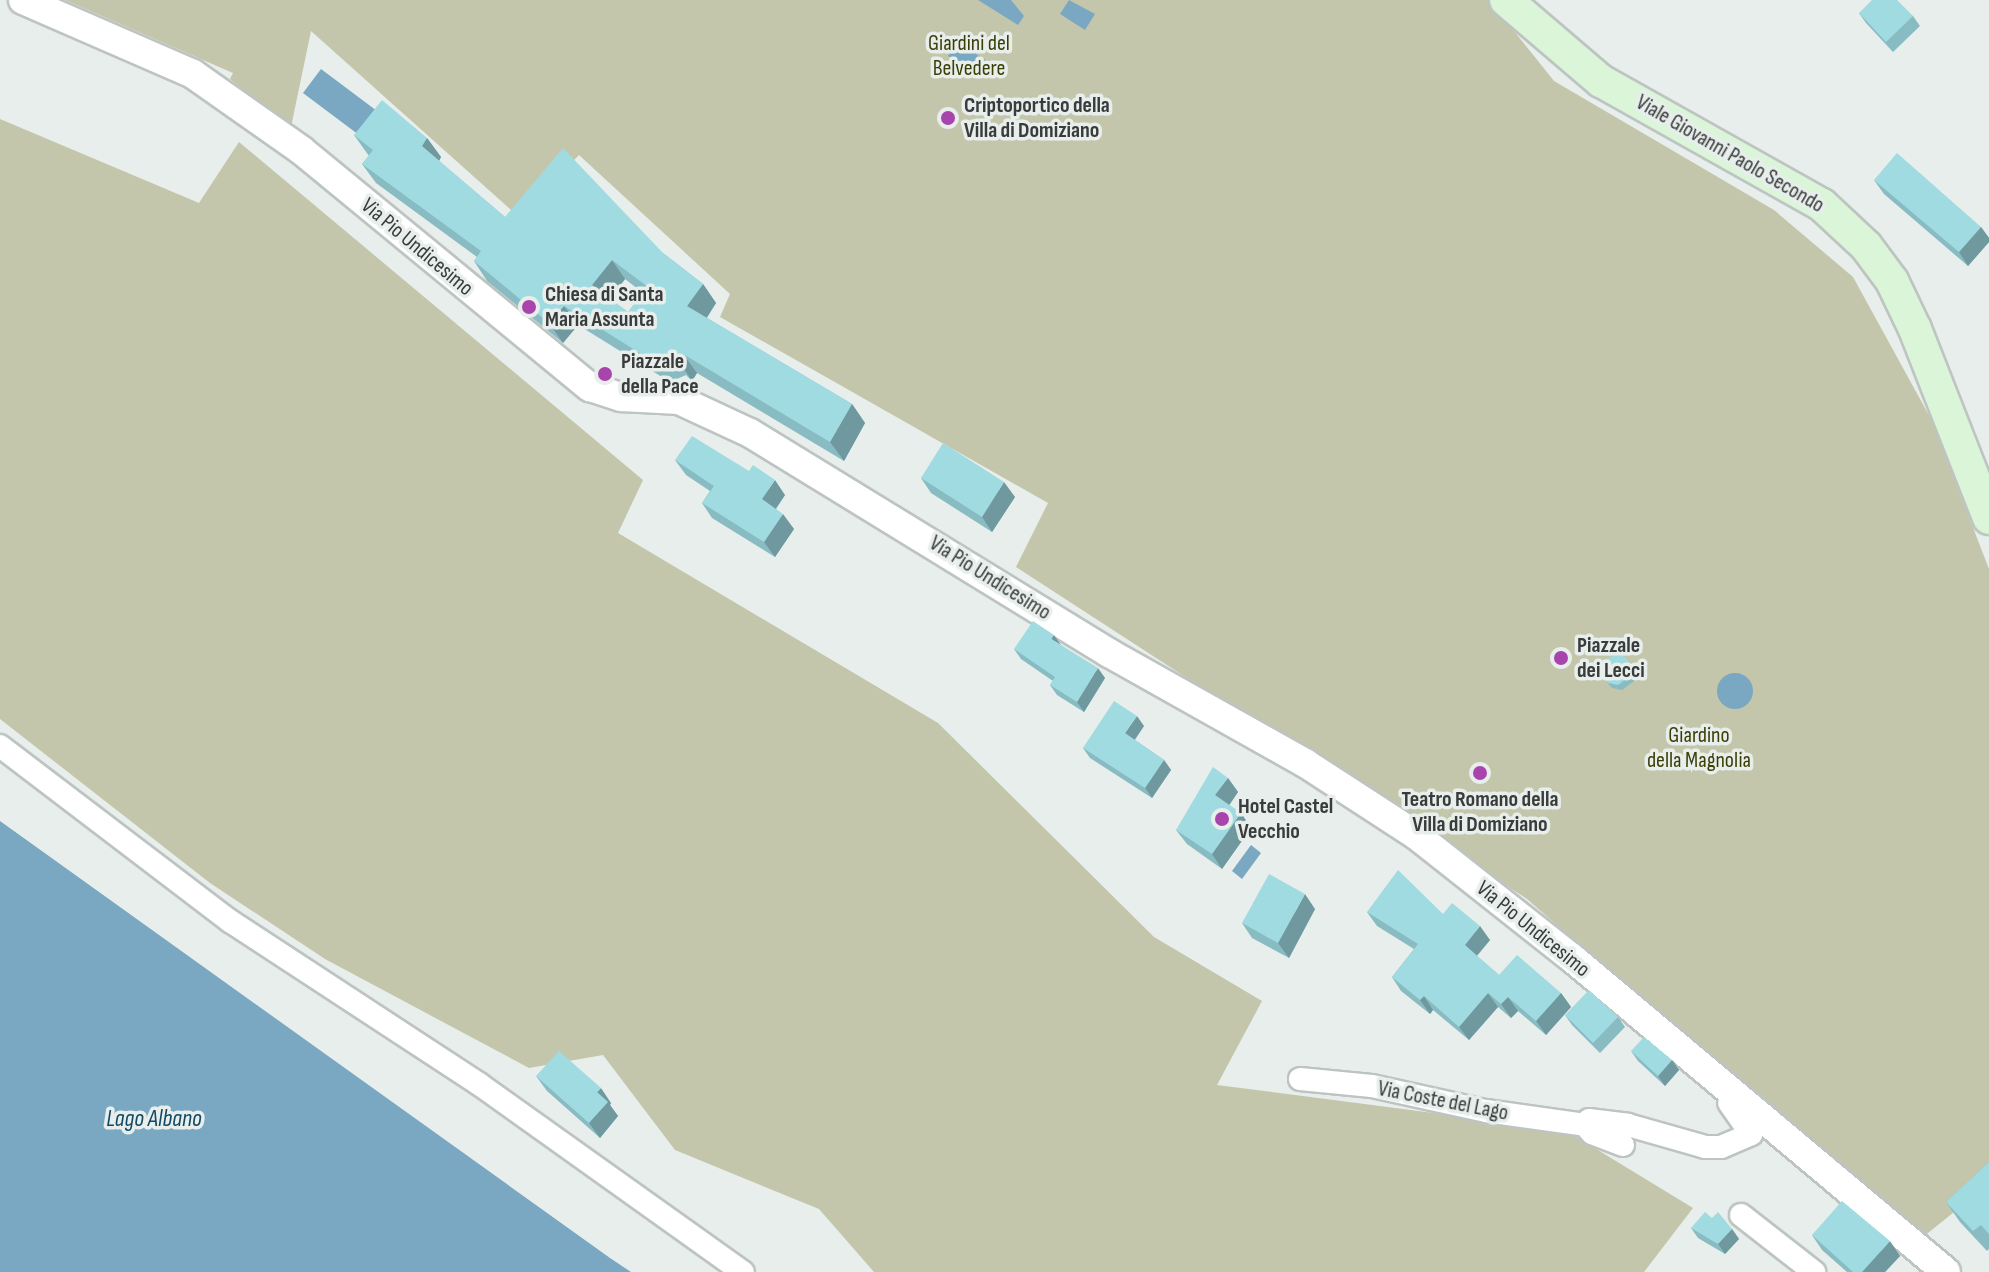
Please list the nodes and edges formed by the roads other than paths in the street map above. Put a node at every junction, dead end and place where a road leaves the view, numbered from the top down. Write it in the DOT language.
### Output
graph roads {
  1 [pos="23,0"];
  2 [pos="1506,0"];
  3 [pos="1989,518"];
  4 [pos="0,746"];
  5 [pos="1300,1079"];
  6 [pos="1720,1084"];
  7 [pos="1585,1125"];
  8 [pos="1623,1145"];
  9 [pos="1741,1215"];
  10 [pos="743,1272"];
  11 [pos="1814,1272"];
  12 [pos="1946,1272"];
  1 -- 6 [label="street, Via Pio Undicesimo"];
  2 -- 3 [label="main road, Viale Giovanni Paolo Secondo"];
  4 -- 10 [label="street"];
  5 -- 7 [label="street, Via Coste del Lago"];
  6 -- 7 [label="street, Via Coste del Lago"];
  6 -- 12 [label="street, Via Pio Undicesimo"];
  7 -- 8 [label="street, Via Coste del Lago"];
  9 -- 11 [label="street"];
}
